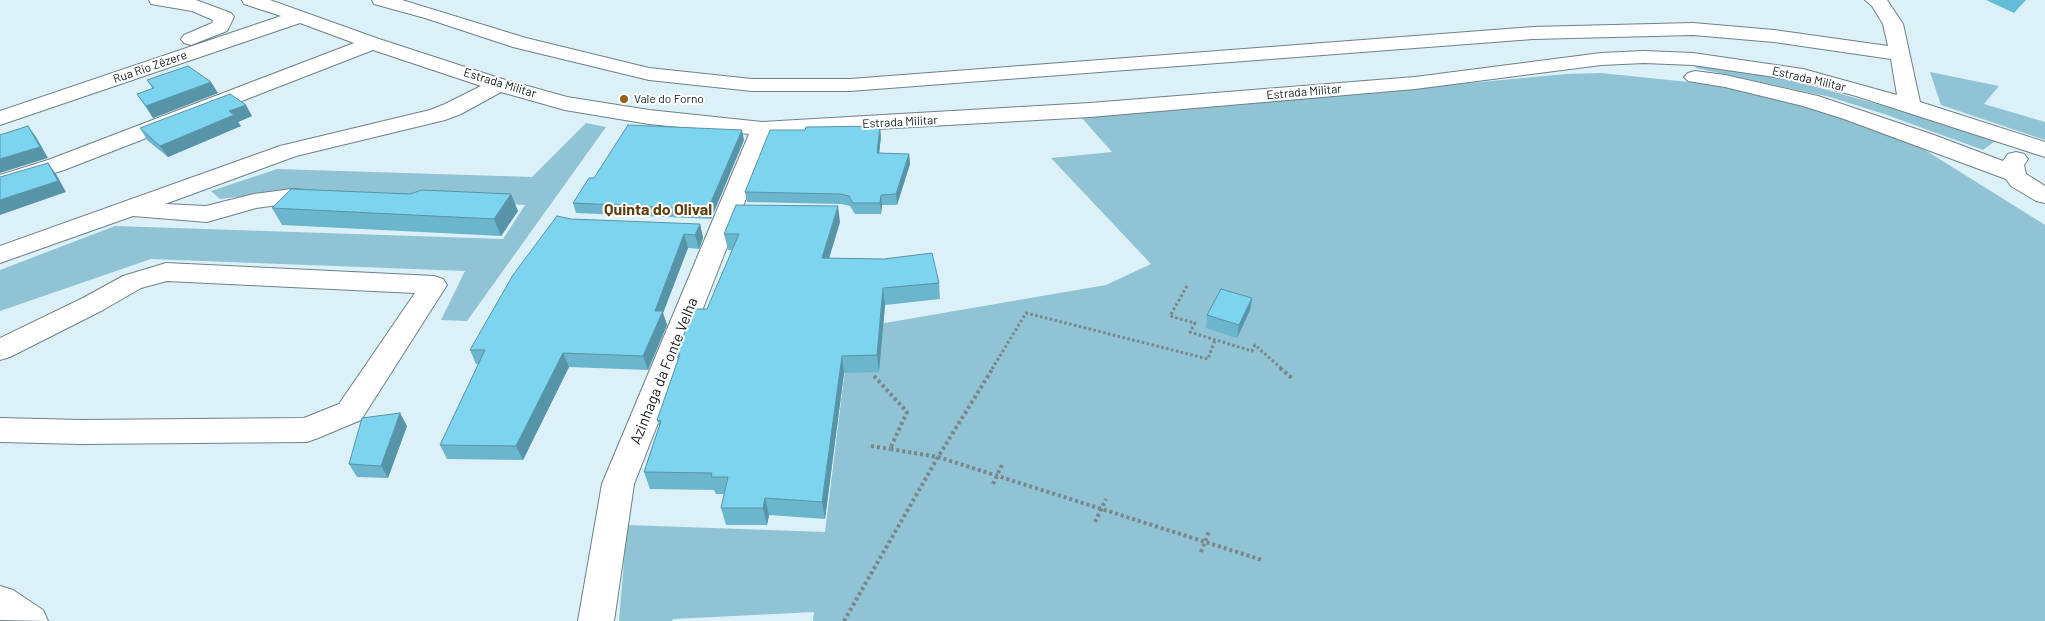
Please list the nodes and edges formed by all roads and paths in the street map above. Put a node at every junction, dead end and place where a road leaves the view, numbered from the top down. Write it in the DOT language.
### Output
graph roads {
  1 [pos="158,0"];
  2 [pos="251,0"];
  3 [pos="381,0"];
  4 [pos="1874,0"];
  5 [pos="300,16"];
  6 [pos="372,43"];
  7 [pos="1900,54"];
  8 [pos="1564,64"];
  9 [pos="500,84"];
  10 [pos="0,103"];
  11 [pos="1910,106"];
  12 [pos="0,118"];
  13 [pos="762,130"];
  14 [pos="2045,151"];
  15 [pos="2016,178"];
  16 [pos="0,183"];
  17 [pos="2045,196"];
  18 [pos="341,198"];
  19 [pos="128,209"];
  20 [pos="2045,209"];
  21 [pos="736,217"];
  22 [pos="692,228"];
  23 [pos="0,255"];
  24 [pos="1186,286"];
  25 [pos="1215,340"];
  26 [pos="0,350"];
  27 [pos="874,376"];
  28 [pos="1292,379"];
  29 [pos="0,430"];
  30 [pos="871,446"];
  31 [pos="890,449"];
  32 [pos="938,457"];
  33 [pos="1002,465"];
  34 [pos="996,476"];
  35 [pos="992,484"];
  36 [pos="1106,499"];
  37 [pos="1101,510"];
  38 [pos="1095,522"];
  39 [pos="1209,531"];
  40 [pos="1205,543"];
  41 [pos="1201,552"];
  42 [pos="1262,560"];
  43 [pos="0,601"];
  44 [pos="30,621"];
  45 [pos="596,621"];
  46 [pos="844,621"];
  1 -- 10 [label="street"];
  2 -- 5 [label="street, Estrada Militar"];
  3 -- 7 [label="street"];
  4 -- 7 [label="street"];
  5 -- 6 [label="street, Estrada Militar"];
  5 -- 12 [label="street, Rua Rio Zêzere"];
  6 -- 9 [label="street, Estrada Militar"];
  6 -- 16 [label="street"];
  7 -- 11 [label="street"];
  8 -- 11 [label="street, Estrada Militar"];
  8 -- 13 [label="street, Estrada Militar"];
  8 -- 15 [label="street, Estrada Militar"];
  9 -- 13 [label="street, Estrada Militar"];
  9 -- 19 [label="street"];
  11 -- 14 [label="street, Estrada Militar"];
  13 -- 21 [label="street, Azinhaga da Fonte Velha"];
  14 -- 15 [label="street, Estrada Militar"];
  15 -- 17 [label="street, Estrada Militar"];
  15 -- 20 [label="street"];
  18 -- 19 [label="street"];
  19 -- 23 [label="street"];
  21 -- 22 [label="street"];
  21 -- 45 [label="street, Azinhaga da Fonte Velha"];
  24 -- 25 [label="path"];
  25 -- 28 [label="path"];
  25 -- 32 [label="path"];
  26 -- 29 [label="street"];
  27 -- 31 [label="path"];
  30 -- 31 [label="path"];
  31 -- 32 [label="path"];
  32 -- 34 [label="path"];
  32 -- 46 [label="path"];
  33 -- 34 [label="path"];
  34 -- 35 [label="path"];
  34 -- 37 [label="path"];
  36 -- 37 [label="path"];
  37 -- 38 [label="path"];
  37 -- 40 [label="path"];
  39 -- 40 [label="path"];
  40 -- 41 [label="path"];
  40 -- 42 [label="path"];
  43 -- 44 [label="street"];
}
